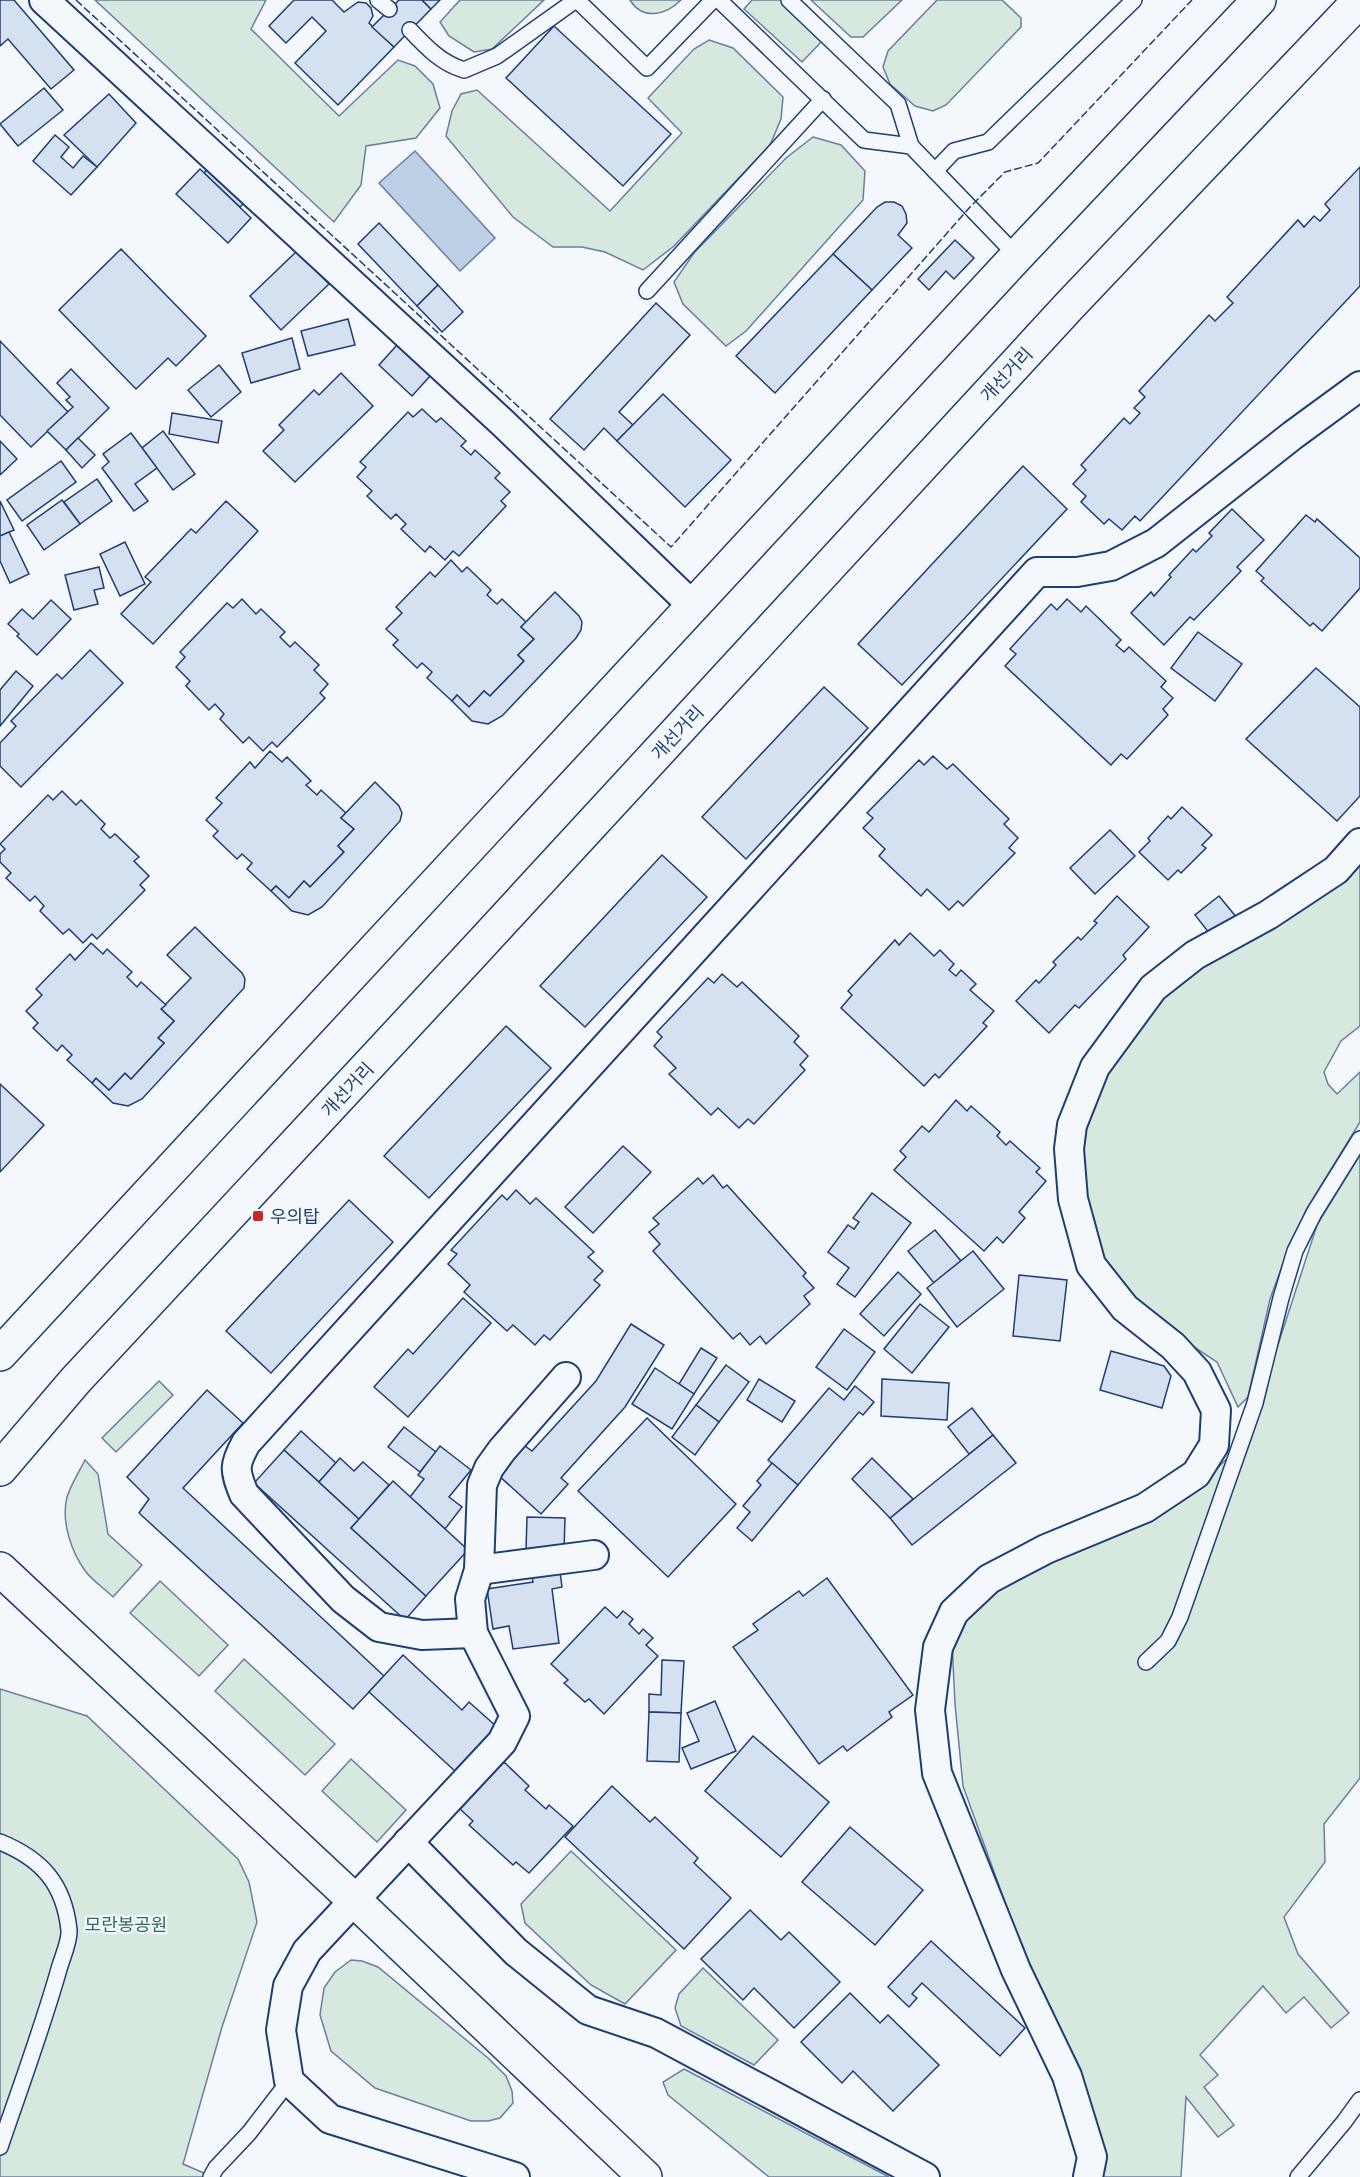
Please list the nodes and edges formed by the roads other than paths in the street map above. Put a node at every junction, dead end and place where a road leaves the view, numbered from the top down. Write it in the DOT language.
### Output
graph roads {
  1 [pos="44,0"];
  2 [pos="577,0"];
  3 [pos="713,0"];
  4 [pos="719,0"];
  5 [pos="789,0"];
  6 [pos="1134,0"];
  7 [pos="1259,0"];
  8 [pos="1360,0"];
  9 [pos="410,30"];
  10 [pos="823,99"];
  11 [pos="912,146"];
  12 [pos="935,171"];
  13 [pos="1017,256"];
  14 [pos="647,291"];
  15 [pos="1360,386"];
  16 [pos="693,606"];
  17 [pos="1360,843"];
  18 [pos="1360,1139"];
  19 [pos="0,1354"];
  20 [pos="566,1377"];
  21 [pos="1215,1428"];
  22 [pos="1245,1430"];
  23 [pos="0,1469"];
  24 [pos="594,1555"];
  25 [pos="0,1569"];
  26 [pos="479,1570"];
  27 [pos="473,1633"];
  28 [pos="1146,1662"];
  29 [pos="0,1842"];
  30 [pos="408,1842"];
  31 [pos="353,1899"];
  32 [pos="289,2081"];
  33 [pos="1360,2100"];
  34 [pos="0,2147"];
  35 [pos="497,2174"];
  36 [pos="211,2177"];
  37 [pos="645,2177"];
  38 [pos="926,2177"];
  39 [pos="1088,2177"];
  40 [pos="1298,2177"];
  1 -- 16 [label="street"];
  2 -- 3 [label="lane"];
  2 -- 9 [label="lane"];
  4 -- 10 [label="lane"];
  5 -- 11 [label="lane"];
  6 -- 12 [label="lane"];
  7 -- 13 [label="main road"];
  8 -- 23 [label="main road, 개선거리"];
  10 -- 11 [label="lane"];
  10 -- 14 [label="lane"];
  11 -- 12 [label="lane"];
  12 -- 13 [label="lane"];
  13 -- 16 [label="main road"];
  15 -- 27 [label="street"];
  16 -- 19 [label="main road"];
  17 -- 21 [label="street"];
  18 -- 22 [label="lane"];
  20 -- 26 [label="street"];
  21 -- 22 [label="lane"];
  21 -- 39 [label="street"];
  22 -- 28 [label="lane"];
  24 -- 26 [label="street"];
  25 -- 31 [label="main road"];
  26 -- 27 [label="street"];
  27 -- 30 [label="street"];
  29 -- 34 [label="lane"];
  30 -- 31 [label="street"];
  30 -- 38 [label="street"];
  31 -- 32 [label="street"];
  31 -- 37 [label="main road"];
  32 -- 35 [label="street"];
  32 -- 36 [label="lane"];
  33 -- 40 [label="lane"];
}
